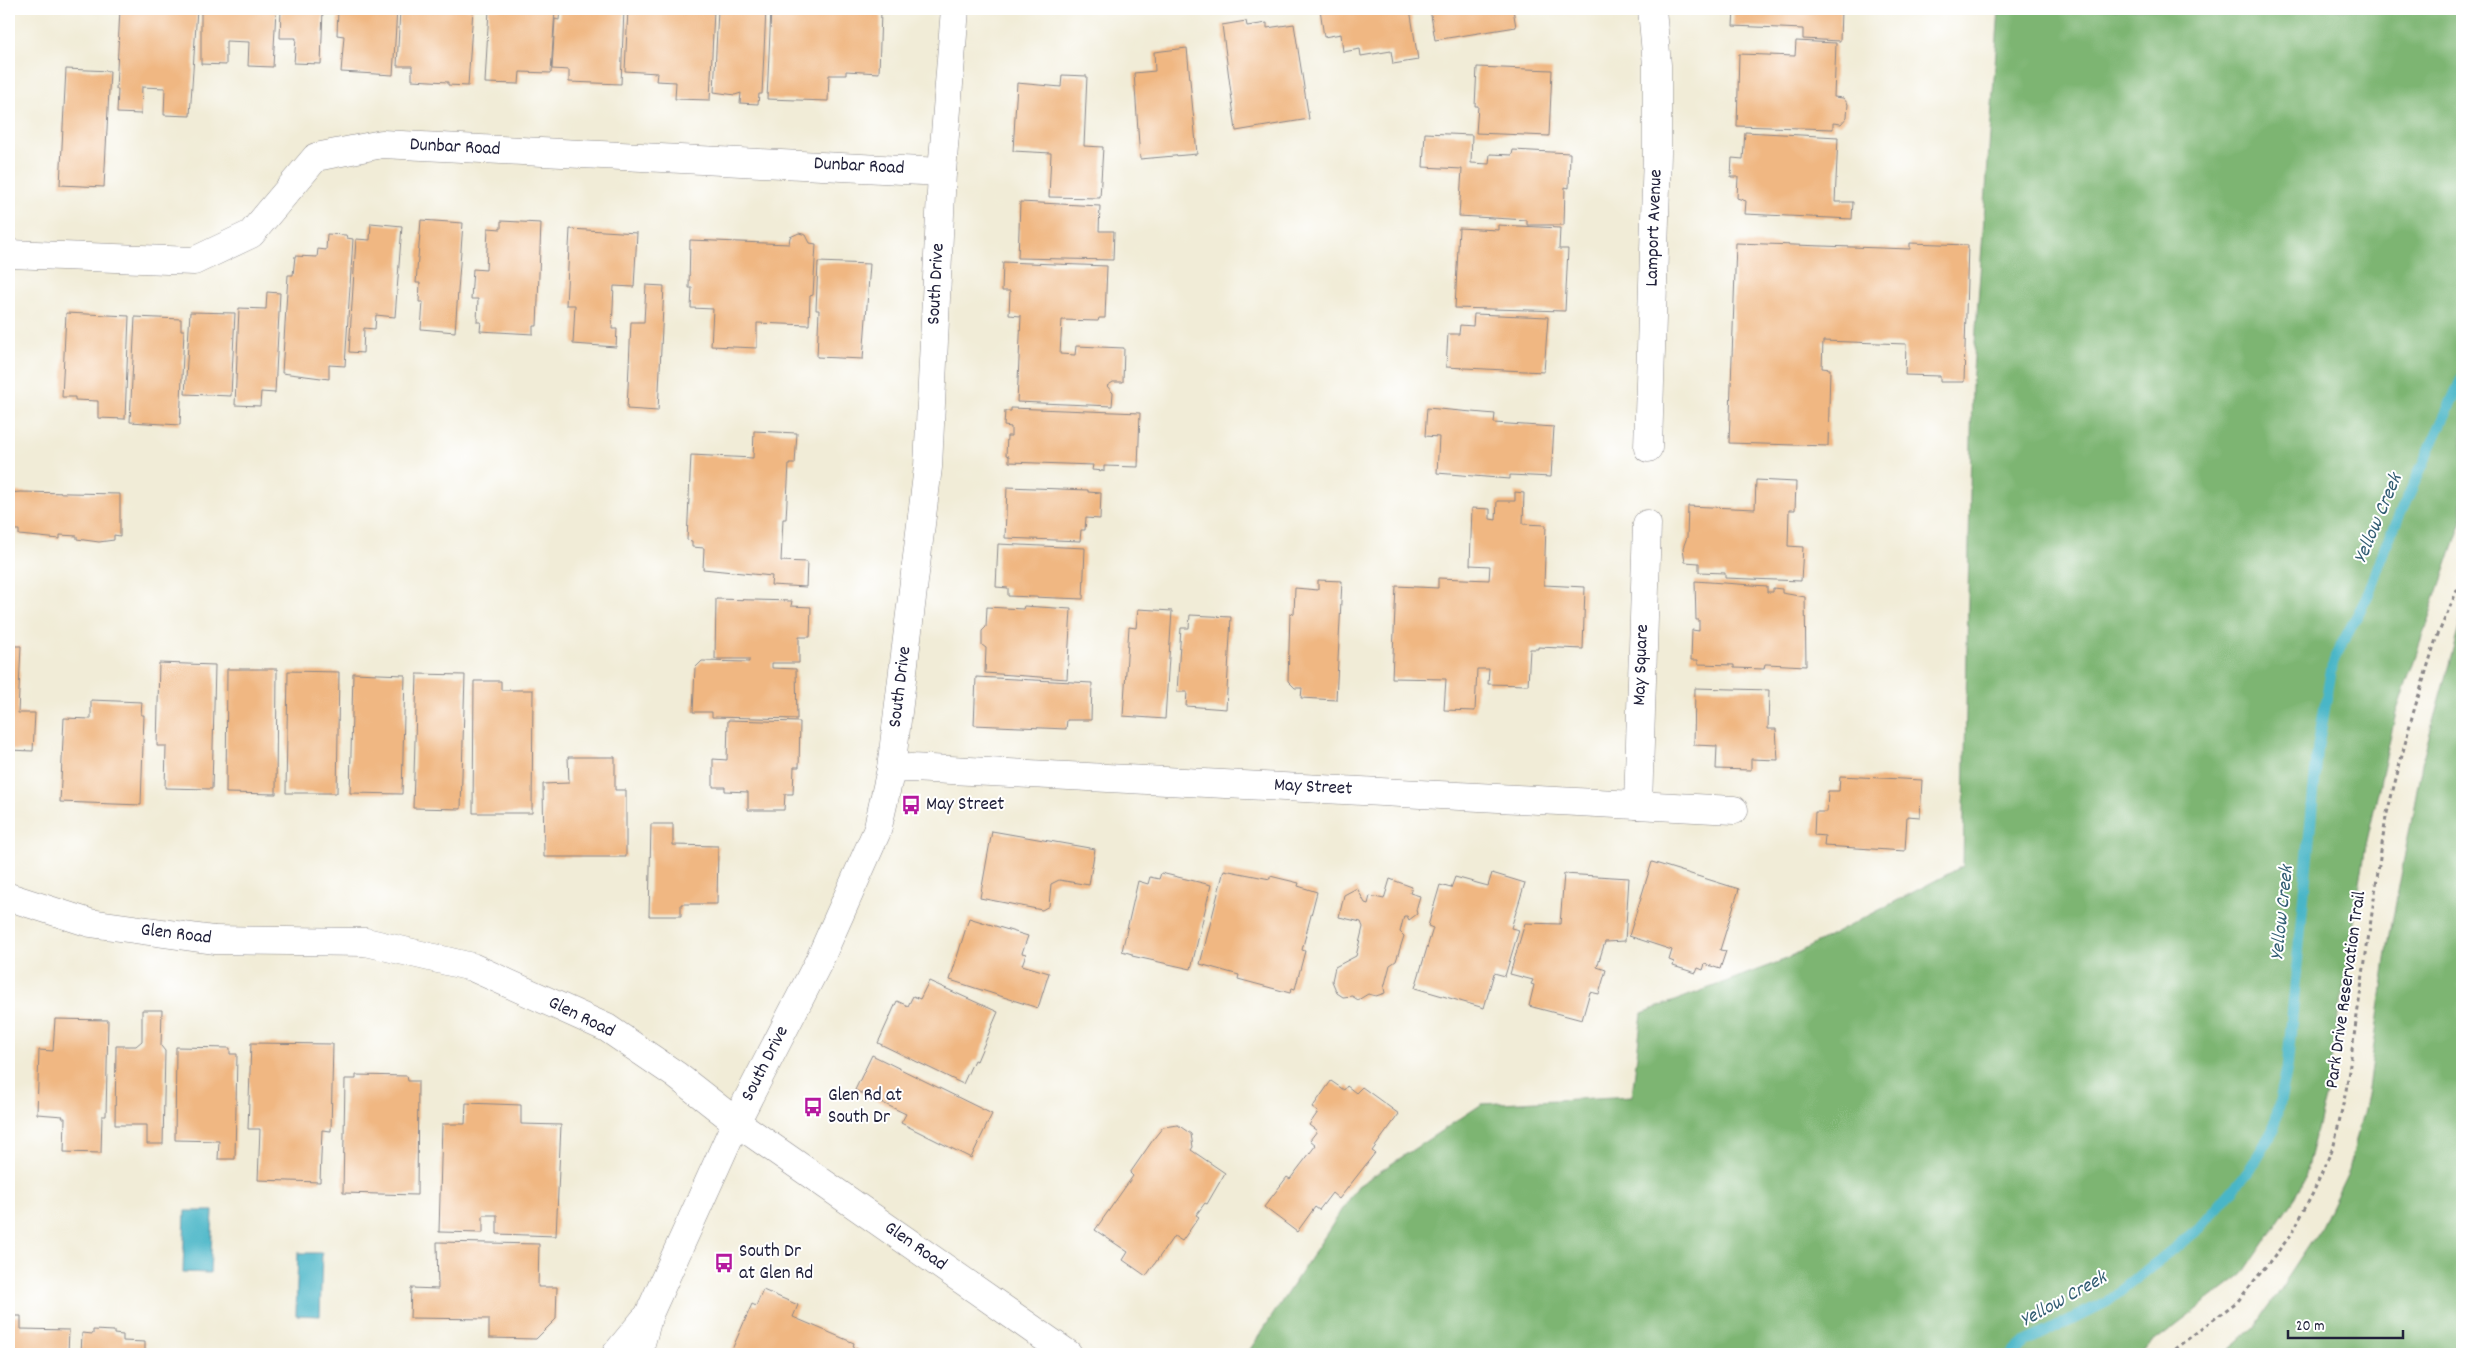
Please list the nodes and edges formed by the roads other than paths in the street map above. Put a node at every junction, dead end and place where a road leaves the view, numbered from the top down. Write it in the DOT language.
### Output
graph roads {
  1 [pos="955,9"];
  2 [pos="1652,9"];
  3 [pos="942,172"];
  4 [pos="9,254"];
  5 [pos="1648,448"];
  6 [pos="1647,524"];
  7 [pos="891,769"];
  8 [pos="1638,805"];
  9 [pos="1734,810"];
  10 [pos="9,897"];
  11 [pos="736,1122"];
  12 [pos="649,1314"];
  13 [pos="616,1354"];
  14 [pos="638,1354"];
  15 [pos="1068,1354"];
  1 -- 3 [label="street, South Drive"];
  2 -- 5 [label="street, Lamport Avenue"];
  3 -- 4 [label="street, Dunbar Road"];
  3 -- 7 [label="street, South Drive"];
  6 -- 8 [label="street, May Square"];
  7 -- 8 [label="street, May Street"];
  7 -- 11 [label="street, South Drive"];
  8 -- 9 [label="street, May Street"];
  10 -- 11 [label="street, Glen Road"];
  11 -- 12 [label="street, South Drive"];
  11 -- 15 [label="street, Glen Road"];
  12 -- 13 [label="street, South Drive"];
  12 -- 14 [label="street, South Drive"];
}
